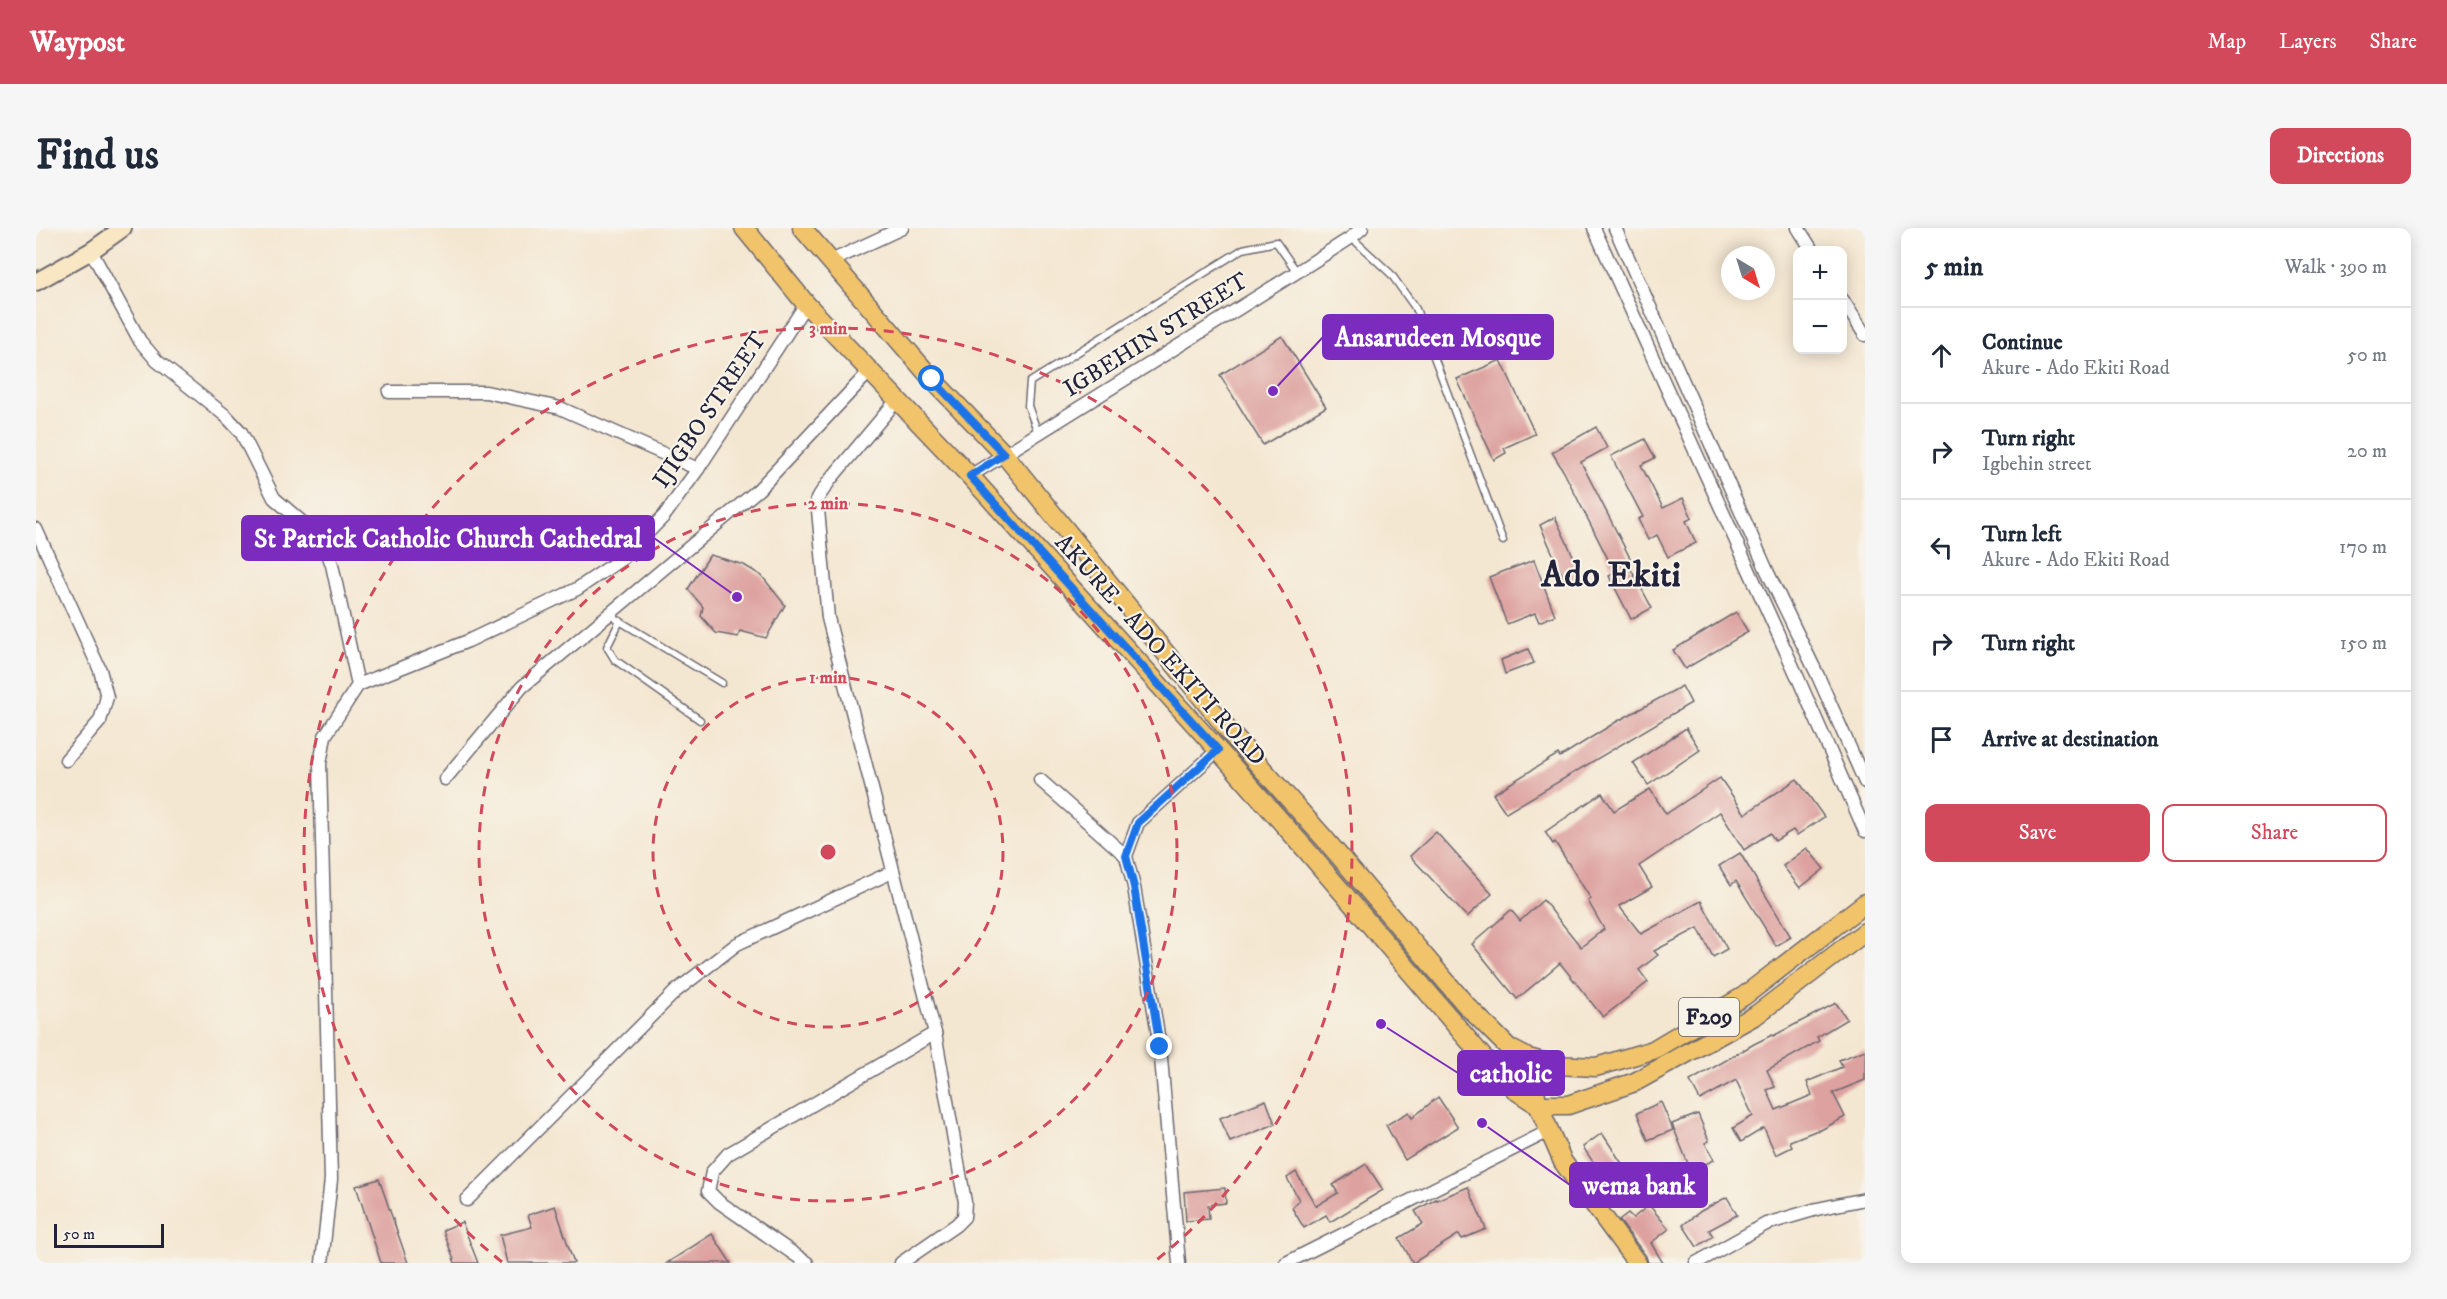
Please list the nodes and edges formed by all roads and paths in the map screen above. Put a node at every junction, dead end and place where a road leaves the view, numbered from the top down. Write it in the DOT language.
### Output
graph roads {
  1 [pos="123,228"];
  2 [pos="744,228"];
  3 [pos="803,228"];
  4 [pos="902,228"];
  5 [pos="1362,228"];
  6 [pos="1594,228"];
  7 [pos="1615,228"];
  8 [pos="1798,228"];
  9 [pos="1348,233"];
  10 [pos="1809,246"];
  11 [pos="91,251"];
  12 [pos="829,262"];
  13 [pos="1297,272"];
  14 [pos="36,282"];
  15 [pos="1843,300"];
  16 [pos="806,304"];
  17 [pos="1865,335"];
  18 [pos="869,372"];
  19 [pos="389,392"];
  20 [pos="897,400"];
  21 [pos="1038,434"];
  22 [pos="1004,454"];
  23 [pos="698,469"];
  24 [pos="970,476"];
  25 [pos="36,529"];
  26 [pos="1503,541"];
  27 [pos="608,614"];
  28 [pos="620,621"];
  29 [pos="722,683"];
  30 [pos="358,685"];
  31 [pos="700,720"];
  32 [pos="1218,750"];
  33 [pos="66,760"];
  34 [pos="446,779"];
  35 [pos="1040,780"];
  36 [pos="1865,782"];
  37 [pos="1865,831"];
  38 [pos="1126,856"];
  39 [pos="892,872"];
  40 [pos="1865,903"];
  41 [pos="1865,932"];
  42 [pos="935,1033"];
  43 [pos="1528,1058"];
  44 [pos="1538,1105"];
  45 [pos="1549,1131"];
  46 [pos="1865,1199"];
  47 [pos="467,1200"];
  48 [pos="322,1263"];
  49 [pos="807,1263"];
  50 [pos="901,1263"];
  51 [pos="1179,1263"];
  52 [pos="1286,1263"];
  53 [pos="1637,1263"];
  54 [pos="1696,1263"];
  1 -- 11 [label="main road"];
  2 -- 16 [label="main road, AKURE - ADO EKITI ROAD"];
  3 -- 12 [label="main road, AKURE - ADO EKITI ROAD / F209"];
  4 -- 12 [label="street"];
  5 -- 9 [label="street, IGBEHIN STREET"];
  6 -- 37 [label="street"];
  7 -- 36 [label="street"];
  8 -- 10 [label="street"];
  9 -- 13 [label="street, IGBEHIN STREET"];
  9 -- 26 [label="lane"];
  11 -- 14 [label="main road"];
  11 -- 30 [label="street"];
  12 -- 22 [label="main road, AKURE - ADO EKITI ROAD / F209"];
  13 -- 21 [label="street, IGBEHIN STREET"];
  13 -- 21 [label="lane"];
  15 -- 17 [label="street"];
  16 -- 18 [label="main road, AKURE - ADO EKITI ROAD"];
  16 -- 23 [label="street, IJIGBO STREET"];
  18 -- 20 [label="main road, AKURE - ADO EKITI ROAD"];
  18 -- 27 [label="street"];
  19 -- 23 [label="street"];
  20 -- 24 [label="main road, AKURE - ADO EKITI ROAD"];
  20 -- 39 [label="street"];
  21 -- 22 [label="street, IGBEHIN STREET"];
  22 -- 24 [label="street, IGBEHIN STREET"];
  22 -- 43 [label="main road, AKURE - ADO EKITI ROAD / F209"];
  23 -- 30 [label="street, IJIGBO STREET"];
  24 -- 32 [label="main road, AKURE - ADO EKITI ROAD"];
  25 -- 33 [label="street"];
  27 -- 28 [label="lane"];
  27 -- 34 [label="street"];
  28 -- 29 [label="lane"];
  28 -- 31 [label="lane"];
  30 -- 48 [label="street"];
  32 -- 38 [label="street"];
  32 -- 44 [label="main road, AKURE - ADO EKITI ROAD"];
  35 -- 38 [label="street"];
  38 -- 51 [label="street"];
  39 -- 42 [label="street"];
  39 -- 47 [label="street"];
  40 -- 43 [label="main road, F209"];
  41 -- 44 [label="main road, F209"];
  42 -- 49 [label="street"];
  42 -- 50 [label="street"];
  43 -- 44 [label="main road"];
  44 -- 45 [label="main road"];
  45 -- 52 [label="street"];
  45 -- 53 [label="main road"];
  46 -- 54 [label="street"];
}
